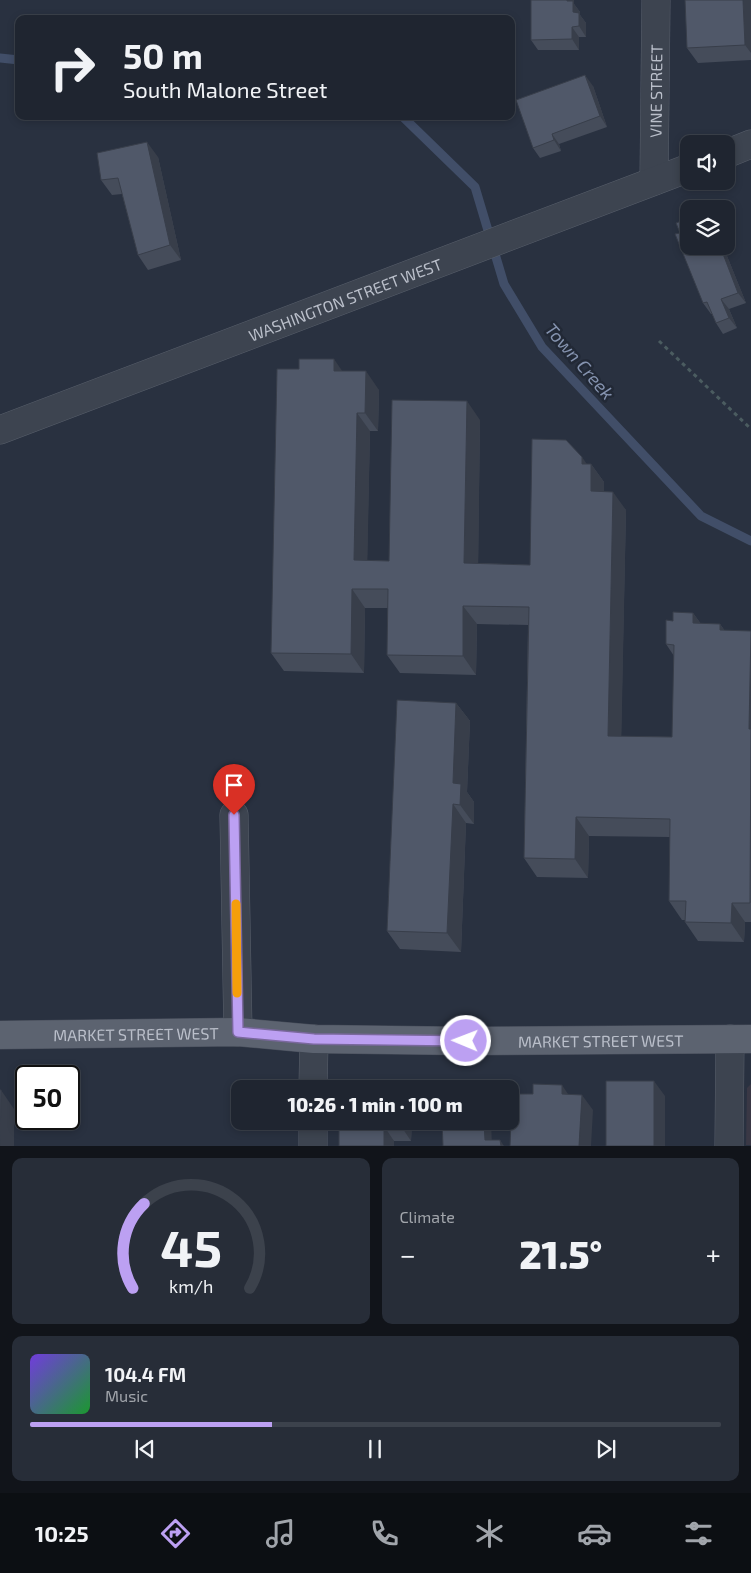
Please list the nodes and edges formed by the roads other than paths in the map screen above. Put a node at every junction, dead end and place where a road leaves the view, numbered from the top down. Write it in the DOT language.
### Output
graph roads {
  1 [pos="656,0"];
  2 [pos="751,144"];
  3 [pos="735,150"];
  4 [pos="680,171"];
  5 [pos="654,181"];
  6 [pos="0,430"];
  7 [pos="234,815"];
  8 [pos="238,1032"];
  9 [pos="0,1035"];
  10 [pos="314,1039"];
  11 [pos="740,1039"];
  12 [pos="314,1080"];
  13 [pos="313,1130"];
  14 [pos="313,1146"];
  15 [pos="729,1146"];
  1 -- 5 [label="street, VINE STREET"];
  2 -- 3 [label="street"];
  4 -- 5 [label="street, WASHINGTON STREET WEST"];
  5 -- 6 [label="street, WASHINGTON STREET WEST"];
  7 -- 8 [label="street"];
  8 -- 9 [label="main road, MARKET STREET WEST"];
  8 -- 10 [label="main road, MARKET STREET WEST"];
  10 -- 11 [label="main road, MARKET STREET WEST"];
  10 -- 12 [label="street"];
  11 -- 15 [label="street"];
  13 -- 14 [label="street"];
}
